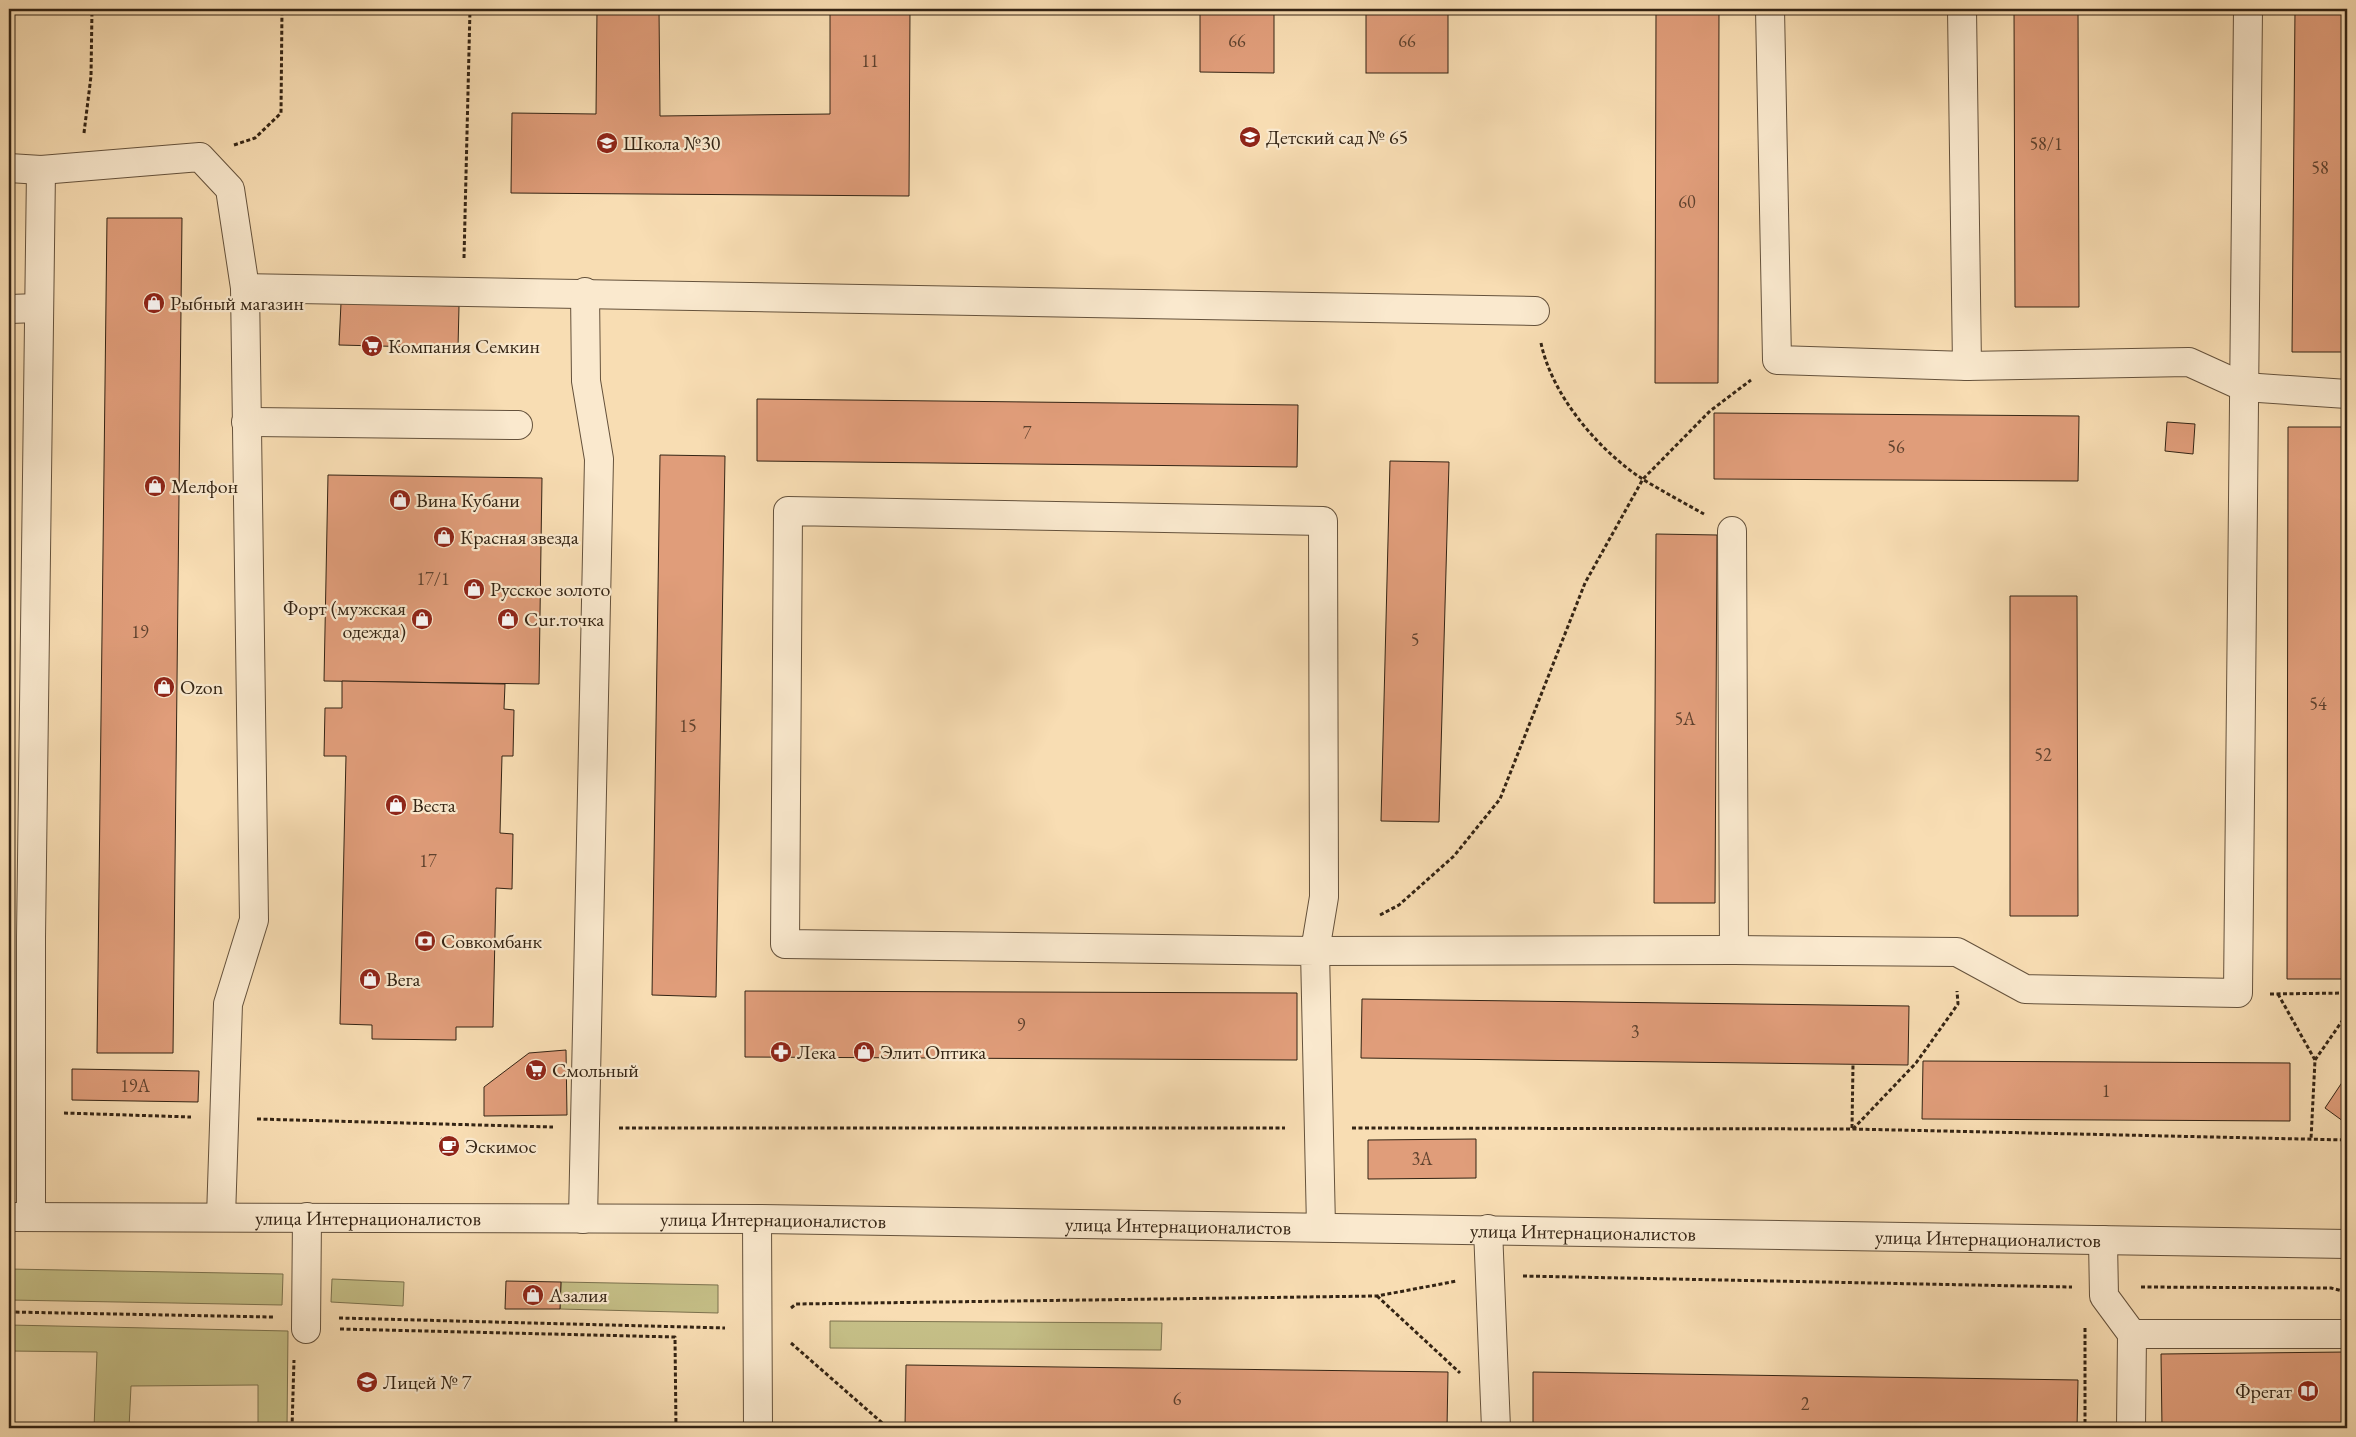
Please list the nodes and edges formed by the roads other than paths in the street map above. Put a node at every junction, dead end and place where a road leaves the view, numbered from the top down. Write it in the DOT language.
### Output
graph roads {
  1 [pos="1770,9"];
  2 [pos="1962,9"];
  3 [pos="2248,9"];
  4 [pos="9,168"];
  5 [pos="41,170"];
  6 [pos="244,288"];
  7 [pos="585,292"];
  8 [pos="39,308"];
  9 [pos="9,309"];
  10 [pos="1534,311"];
  11 [pos="1968,366"];
  12 [pos="2244,387"];
  13 [pos="2347,394"];
  14 [pos="246,422"];
  15 [pos="518,426"];
  16 [pos="1732,531"];
  17 [pos="20,937"];
  18 [pos="1734,950"];
  19 [pos="1315,951"];
  20 [pos="20,1217"];
  21 [pos="221,1217"];
  22 [pos="307,1217"];
  23 [pos="583,1219"];
  24 [pos="757,1219"];
  25 [pos="1321,1227"];
  26 [pos="1488,1229"];
  27 [pos="2103,1240"];
  28 [pos="2347,1244"];
  29 [pos="306,1323"];
  30 [pos="2132,1334"];
  31 [pos="2347,1334"];
  32 [pos="758,1428"];
  33 [pos="1496,1428"];
  34 [pos="2131,1428"];
  1 -- 11 [label="street"];
  2 -- 11 [label="street"];
  3 -- 12 [label="street"];
  4 -- 5 [label="street"];
  5 -- 6 [label="street"];
  5 -- 8 [label="street"];
  6 -- 7 [label="street"];
  6 -- 14 [label="street"];
  7 -- 10 [label="street"];
  7 -- 23 [label="street"];
  8 -- 9 [label="street"];
  8 -- 17 [label="street"];
  11 -- 12 [label="street"];
  12 -- 13 [label="street"];
  12 -- 18 [label="street"];
  14 -- 15 [label="street"];
  14 -- 21 [label="street"];
  16 -- 18 [label="street"];
  17 -- 20 [label="street"];
  18 -- 19 [label="street"];
  19 -- 19 [label="street"];
  19 -- 25 [label="street"];
  20 -- 21 [label="street, улица Интернационалистов"];
  21 -- 22 [label="street, улица Интернационалистов"];
  22 -- 23 [label="street, улица Интернационалистов"];
  22 -- 29 [label="street"];
  23 -- 24 [label="street, улица Интернационалистов"];
  24 -- 25 [label="street, улица Интернационалистов"];
  24 -- 32 [label="street"];
  25 -- 26 [label="street, улица Интернационалистов"];
  26 -- 27 [label="street, улица Интернационалистов"];
  26 -- 33 [label="street"];
  27 -- 28 [label="street, улица Интернационалистов"];
  27 -- 30 [label="street"];
  30 -- 31 [label="street"];
  30 -- 34 [label="street"];
}
